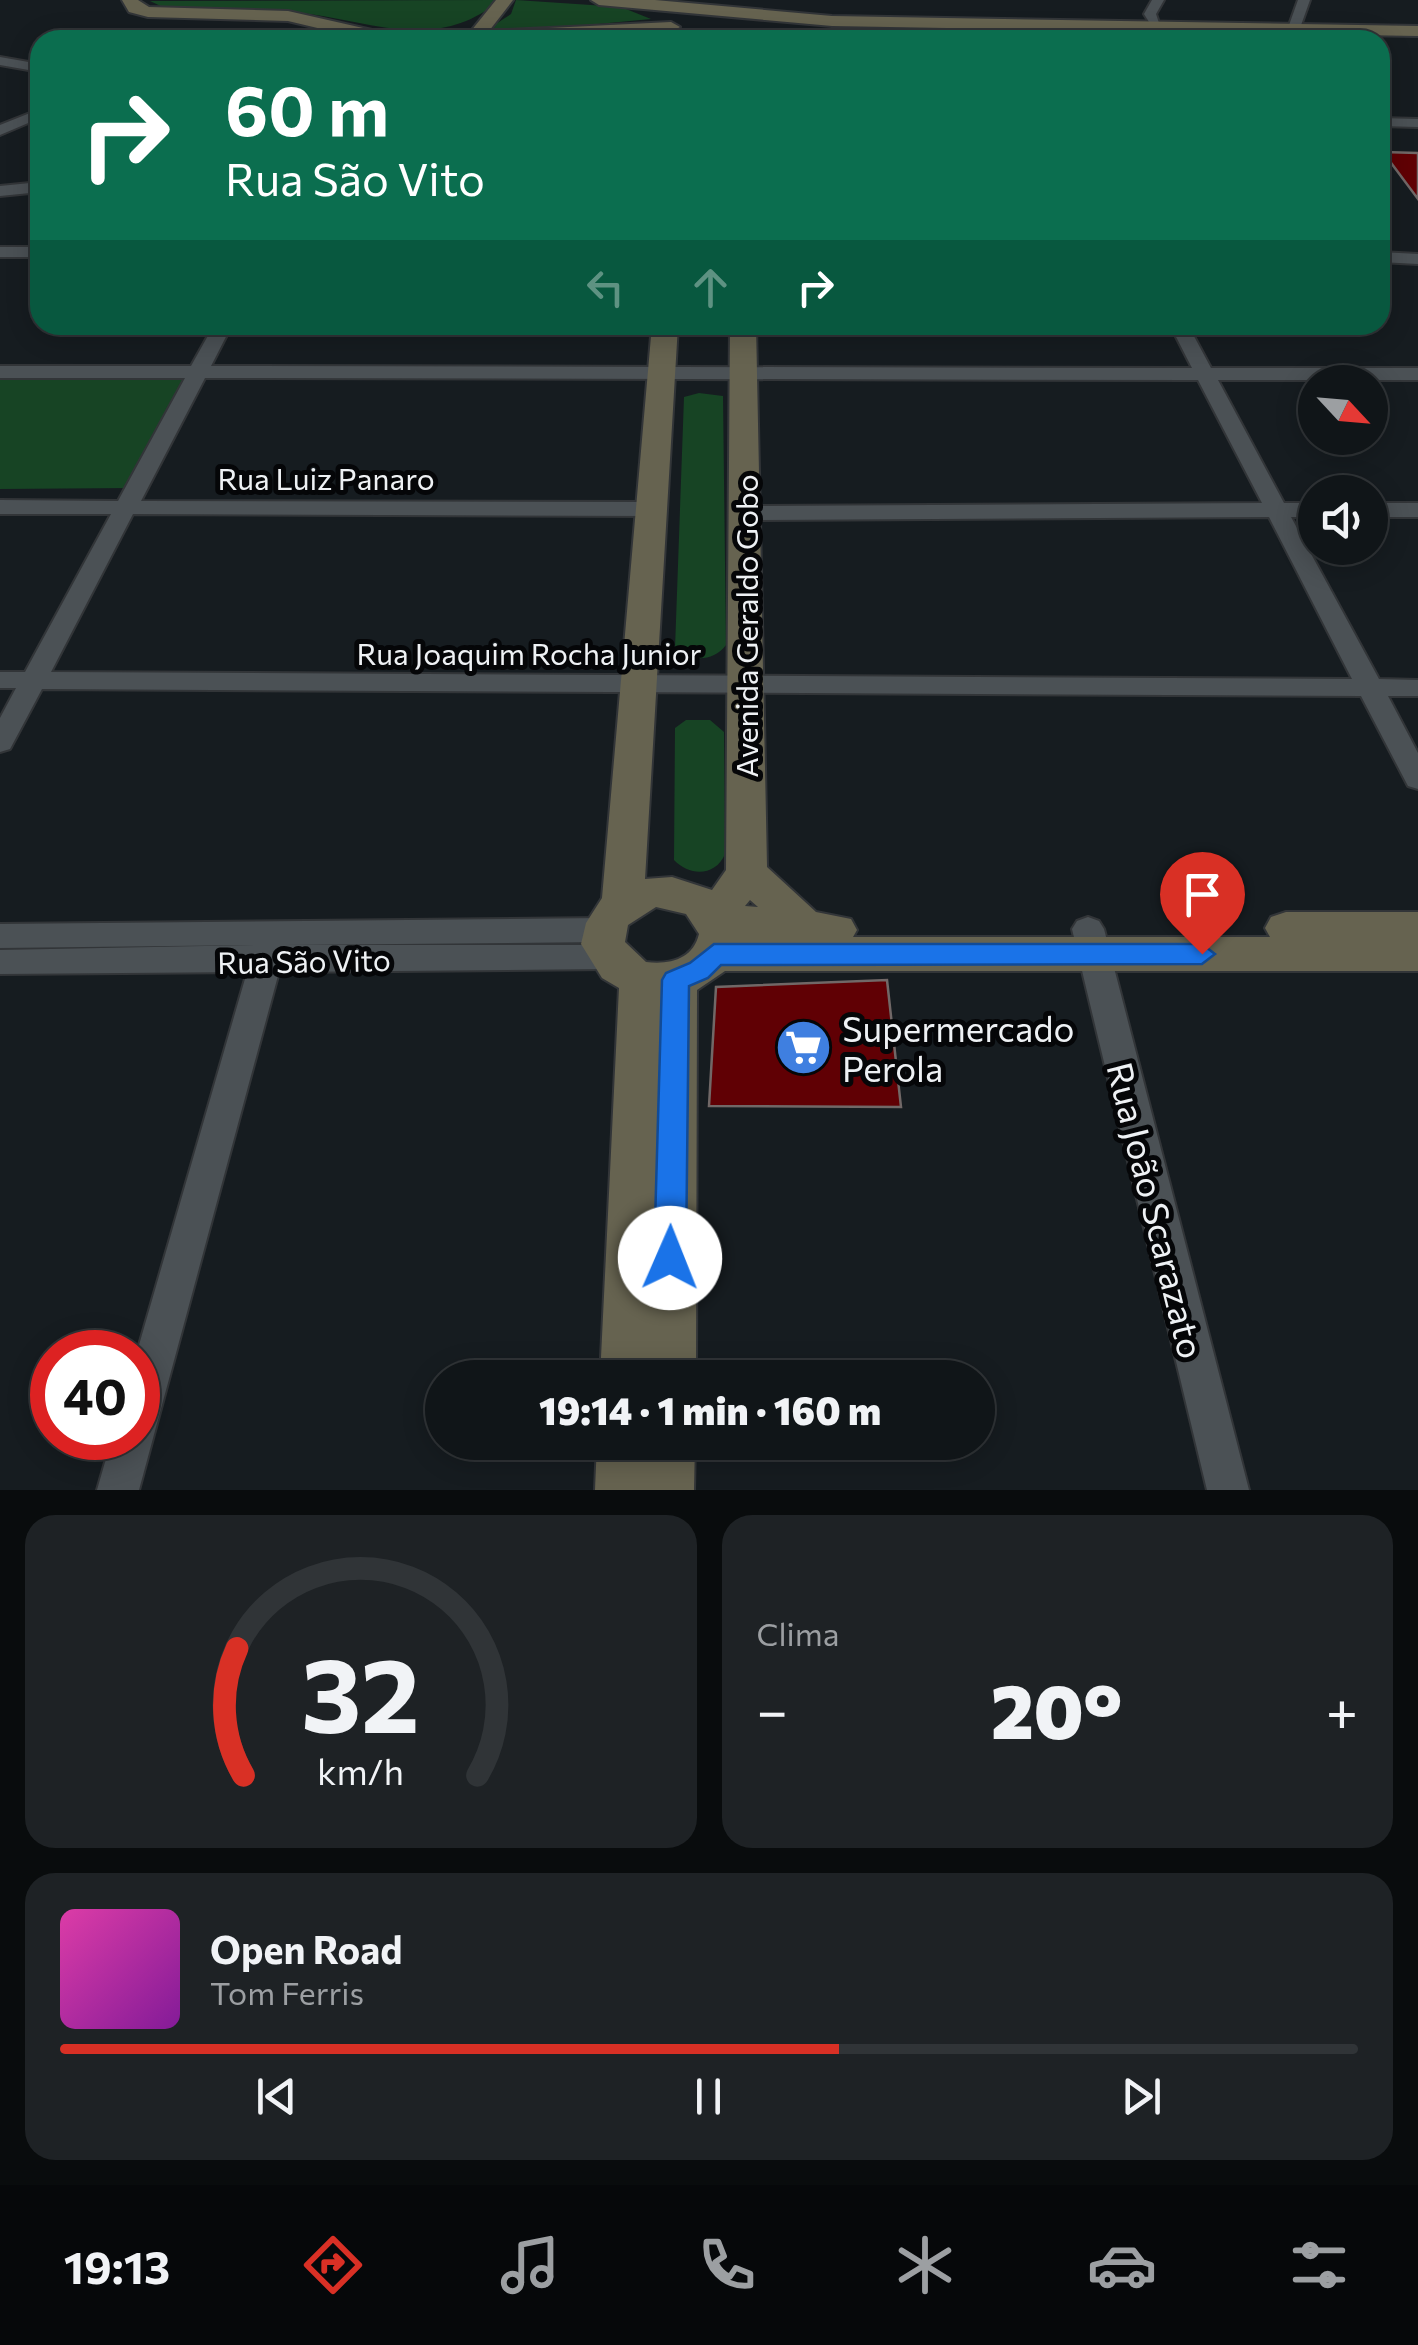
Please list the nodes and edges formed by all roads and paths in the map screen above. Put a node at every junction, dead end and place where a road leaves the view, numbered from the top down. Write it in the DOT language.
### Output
graph roads {
  1 [pos="130,0"];
  2 [pos="505,0"];
  3 [pos="600,0"];
  4 [pos="1158,0"];
  5 [pos="1304,0"];
  6 [pos="644,6"];
  7 [pos="490,16"];
  8 [pos="672,26"];
  9 [pos="1154,26"];
  10 [pos="348,30"];
  11 [pos="460,30"];
  12 [pos="480,30"];
  13 [pos="594,30"];
  14 [pos="678,30"];
  15 [pos="743,30"];
  16 [pos="1161,30"];
  17 [pos="1221,30"];
  18 [pos="1290,30"];
  19 [pos="1418,31"];
  20 [pos="1390,32"];
  21 [pos="1390,48"];
  22 [pos="1418,49"];
  23 [pos="1,61"];
  24 [pos="30,66"];
  25 [pos="30,118"];
  26 [pos="1390,122"];
  27 [pos="1418,123"];
  28 [pos="0,131"];
  29 [pos="30,188"];
  30 [pos="0,191"];
  31 [pos="0,252"];
  32 [pos="30,252"];
  33 [pos="1390,258"];
  34 [pos="1418,259"];
  35 [pos="218,335"];
  36 [pos="664,335"];
  37 [pos="743,335"];
  38 [pos="1183,335"];
  39 [pos="199,370"];
  40 [pos="743,371"];
  41 [pos="0,372"];
  42 [pos="662,372"];
  43 [pos="1203,373"];
  44 [pos="1418,374"];
  45 [pos="127,505"];
  46 [pos="0,507"];
  47 [pos="651,509"];
  48 [pos="1275,510"];
  49 [pos="1298,510"];
  50 [pos="1388,510"];
  51 [pos="1418,510"];
  52 [pos="744,513"];
  53 [pos="0,680"];
  54 [pos="34,680"];
  55 [pos="746,685"];
  56 [pos="638,686"];
  57 [pos="1368,688"];
  58 [pos="1418,688"];
  59 [pos="0,743"];
  60 [pos="1418,779"];
  61 [pos="747,872"];
  62 [pos="1418,928"];
  63 [pos="808,930"];
  64 [pos="0,936"];
  65 [pos="1090,942"];
  66 [pos="662,943"];
  67 [pos="270,947"];
  68 [pos="1418,954"];
  69 [pos="0,962"];
  70 [pos="160,1341"];
  71 [pos="629,1360"];
  72 [pos="668,1360"];
  73 [pos="127,1460"];
  74 [pos="625,1460"];
  75 [pos="666,1460"];
  76 [pos="118,1490"];
  77 [pos="624,1490"];
  78 [pos="666,1490"];
  79 [pos="1228,1490"];
  1 -- 10 [label="street"];
  2 -- 7 [label="street"];
  3 -- 6 [label="street"];
  4 -- 9 [label="street"];
  5 -- 18 [label="street"];
  6 -- 8 [label="street"];
  6 -- 9 [label="street"];
  7 -- 11 [label="street"];
  7 -- 12 [label="street"];
  8 -- 13 [label="street"];
  8 -- 14 [label="street"];
  8 -- 15 [label="street"];
  9 -- 16 [label="street"];
  9 -- 17 [label="street"];
  19 -- 20 [label="street"];
  21 -- 22 [label="street"];
  23 -- 24 [label="street"];
  25 -- 28 [label="street"];
  26 -- 27 [label="street"];
  29 -- 30 [label="street"];
  31 -- 32 [label="street"];
  33 -- 34 [label="street"];
  35 -- 39 [label="street"];
  36 -- 42 [label="street"];
  37 -- 40 [label="street, Avenida Geraldo Gobo"];
  38 -- 43 [label="street"];
  39 -- 41 [label="street"];
  39 -- 42 [label="street"];
  39 -- 45 [label="street"];
  40 -- 42 [label="street"];
  40 -- 43 [label="street"];
  40 -- 52 [label="street, Avenida Geraldo Gobo"];
  42 -- 47 [label="street"];
  43 -- 44 [label="street"];
  43 -- 48 [label="street"];
  45 -- 46 [label="street, Rua Luiz Panaro"];
  45 -- 47 [label="street, Rua Luiz Panaro"];
  45 -- 54 [label="street"];
  47 -- 56 [label="street"];
  48 -- 49 [label="street"];
  48 -- 52 [label="street"];
  48 -- 57 [label="street"];
  50 -- 51 [label="street"];
  52 -- 55 [label="street, Avenida Geraldo Gobo"];
  53 -- 54 [label="street, Rua Joaquim Rocha Junior"];
  54 -- 56 [label="street, Rua Joaquim Rocha Junior"];
  54 -- 59 [label="street"];
  55 -- 56 [label="street, Rua Joaquim Rocha Junior"];
  55 -- 57 [label="street, Rua Joaquim Rocha Junior"];
  55 -- 61 [label="street, Avenida Geraldo Gobo"];
  56 -- 66 [label="street"];
  57 -- 58 [label="street, Rua Joaquim Rocha Junior"];
  57 -- 60 [label="street"];
  61 -- 63 [label="street"];
  61 -- 66 [label="street"];
  62 -- 65 [label="street, Rua São Vito"];
  63 -- 65 [label="street, Rua São Vito"];
  63 -- 66 [label="street, Rua São Vito"];
  64 -- 67 [label="street, Rua São Vito"];
  65 -- 66 [label="street, Rua São Vito"];
  65 -- 68 [label="street, Rua São Vito"];
  65 -- 79 [label="street, Rua João Scarazato"];
  66 -- 67 [label="street, Rua São Vito"];
  66 -- 71 [label="street"];
  66 -- 72 [label="street"];
  67 -- 69 [label="street, Rua São Vito"];
  67 -- 70 [label="street"];
  73 -- 76 [label="street"];
  74 -- 77 [label="street"];
  75 -- 78 [label="street"];
}
